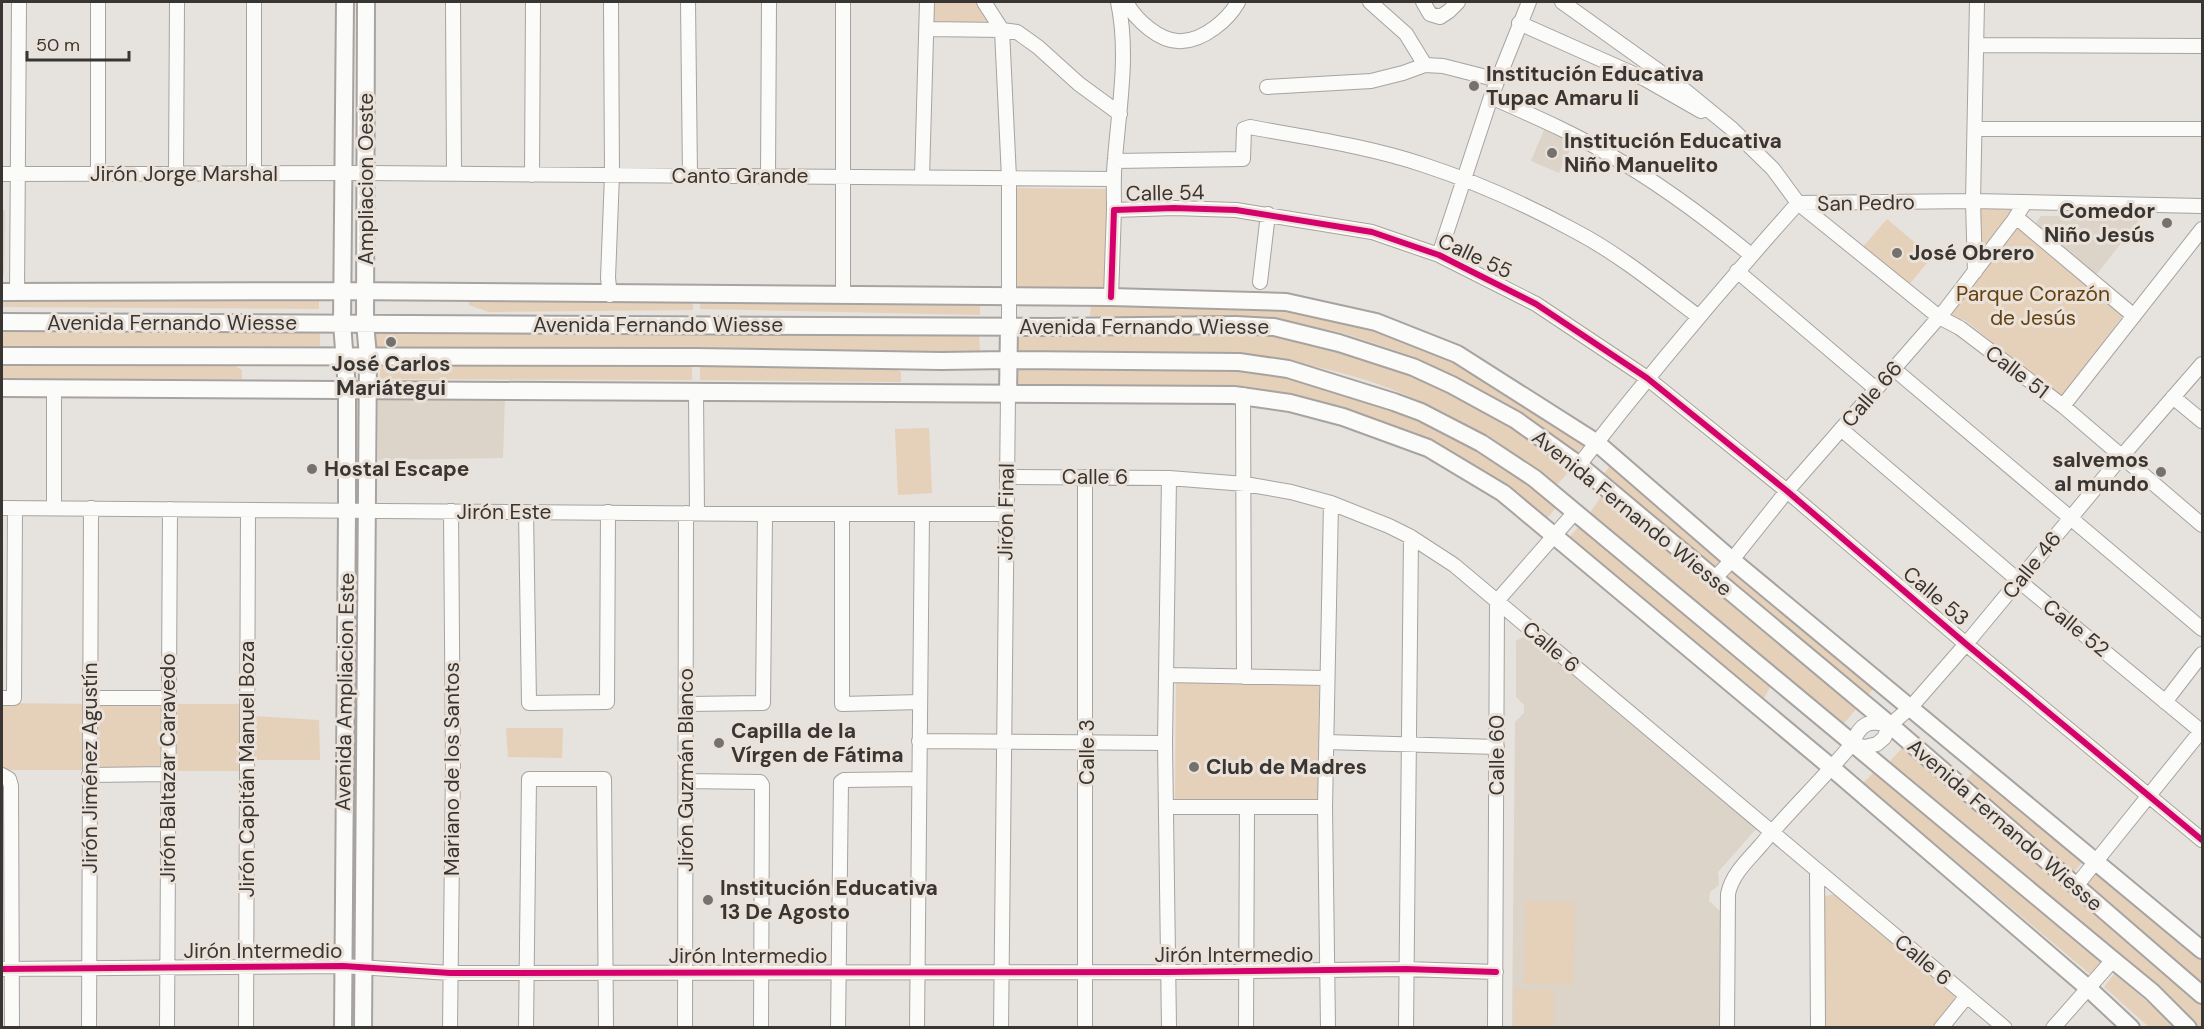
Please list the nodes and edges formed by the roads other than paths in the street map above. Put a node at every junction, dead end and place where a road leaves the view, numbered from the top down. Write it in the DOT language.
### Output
graph roads {
  1 [pos="19,2"];
  2 [pos="98,2"];
  3 [pos="177,2"];
  4 [pos="254,2"];
  5 [pos="345,2"];
  6 [pos="366,2"];
  7 [pos="453,2"];
  8 [pos="533,2"];
  9 [pos="611,2"];
  10 [pos="688,2"];
  11 [pos="769,2"];
  12 [pos="843,2"];
  13 [pos="927,2"];
  14 [pos="984,2"];
  15 [pos="1118,2"];
  16 [pos="1125,2"];
  17 [pos="1238,2"];
  18 [pos="1370,2"];
  19 [pos="1423,2"];
  20 [pos="1458,2"];
  21 [pos="1529,2"];
  22 [pos="1562,2"];
  23 [pos="1977,2"];
  24 [pos="1519,23"];
  25 [pos="927,29"];
  26 [pos="1002,30"];
  27 [pos="1976,45"];
  28 [pos="2202,46"];
  29 [pos="1425,64"];
  30 [pos="1498,80"];
  31 [pos="1267,87"];
  32 [pos="1491,98"];
  33 [pos="1120,114"];
  34 [pos="1732,129"];
  35 [pos="1976,129"];
  36 [pos="2202,129"];
  37 [pos="1114,161"];
  38 [pos="367,173"];
  39 [pos="2,174"];
  40 [pos="19,174"];
  41 [pos="98,174"];
  42 [pos="176,174"];
  43 [pos="254,174"];
  44 [pos="344,174"];
  45 [pos="454,174"];
  46 [pos="532,175"];
  47 [pos="612,175"];
  48 [pos="690,176"];
  49 [pos="768,176"];
  50 [pos="844,177"];
  51 [pos="922,177"];
  52 [pos="1010,178"];
  53 [pos="1114,179"];
  54 [pos="1464,179"];
  55 [pos="1973,201"];
  56 [pos="1798,203"];
  57 [pos="2024,204"];
  58 [pos="2202,207"];
  59 [pos="1114,210"];
  60 [pos="1268,214"];
  61 [pos="2016,217"];
  62 [pos="2202,230"];
  63 [pos="1439,255"];
  64 [pos="1751,255"];
  65 [pos="1737,271"];
  66 [pos="1975,272"];
  67 [pos="1260,282"];
  68 [pos="342,291"];
  69 [pos="9,292"];
  70 [pos="365,292"];
  71 [pos="610,295"];
  72 [pos="843,295"];
  73 [pos="1009,296"];
  74 [pos="1111,297"];
  75 [pos="2134,316"];
  76 [pos="1699,317"];
  77 [pos="1939,317"];
  78 [pos="2,322"];
  79 [pos="342,323"];
  80 [pos="365,323"];
  81 [pos="1009,327"];
  82 [pos="2,356"];
  83 [pos="345,356"];
  84 [pos="368,357"];
  85 [pos="1008,360"];
  86 [pos="2202,364"];
  87 [pos="1894,369"];
  88 [pos="1647,378"];
  89 [pos="2,388"];
  90 [pos="54,388"];
  91 [pos="347,389"];
  92 [pos="1876,389"];
  93 [pos="368,390"];
  94 [pos="696,393"];
  95 [pos="1008,395"];
  96 [pos="1243,395"];
  97 [pos="2173,397"];
  98 [pos="2063,406"];
  99 [pos="2202,421"];
  100 [pos="1841,429"];
  101 [pos="1597,443"];
  102 [pos="2122,456"];
  103 [pos="1579,465"];
  104 [pos="1007,477"];
  105 [pos="1085,477"];
  106 [pos="1169,478"];
  107 [pos="1245,484"];
  108 [pos="1787,491"];
  109 [pos="1330,503"];
  110 [pos="54,507"];
  111 [pos="8,508"];
  112 [pos="91,508"];
  113 [pos="170,509"];
  114 [pos="248,510"];
  115 [pos="347,510"];
  116 [pos="366,510"];
  117 [pos="451,511"];
  118 [pos="526,512"];
  119 [pos="608,512"];
  120 [pos="1575,512"];
  121 [pos="691,513"];
  122 [pos="1006,513"];
  123 [pos="765,514"];
  124 [pos="842,514"];
  125 [pos="922,514"];
  126 [pos="2070,518"];
  127 [pos="2202,525"];
  128 [pos="1554,536"];
  129 [pos="1411,537"];
  130 [pos="1732,560"];
  131 [pos="1714,579"];
  132 [pos="2019,581"];
  133 [pos="1497,601"];
  134 [pos="2202,629"];
  135 [pos="1966,644"];
  136 [pos="2202,654"];
  137 [pos="1167,675"];
  138 [pos="1244,677"];
  139 [pos="1326,678"];
  140 [pos="8,698"];
  141 [pos="91,698"];
  142 [pos="168,698"];
  143 [pos="920,702"];
  144 [pos="2165,702"];
  145 [pos="687,704"];
  146 [pos="1911,707"];
  147 [pos="1890,725"];
  148 [pos="2201,732"];
  149 [pos="919,741"];
  150 [pos="1326,742"];
  151 [pos="1004,743"];
  152 [pos="1087,743"];
  153 [pos="1165,743"];
  154 [pos="1852,744"];
  155 [pos="1408,745"];
  156 [pos="1497,747"];
  157 [pos="1832,768"];
  158 [pos="168,774"];
  159 [pos="2,775"];
  160 [pos="89,775"];
  161 [pos="919,779"];
  162 [pos="686,781"];
  163 [pos="2148,796"];
  164 [pos="1166,807"];
  165 [pos="1247,807"];
  166 [pos="1325,807"];
  167 [pos="1772,832"];
  168 [pos="2202,840"];
  169 [pos="2096,860"];
  170 [pos="1817,871"];
  171 [pos="2076,886"];
  172 [pos="2202,950"];
  173 [pos="2113,960"];
  174 [pos="343,966"];
  175 [pos="363,967"];
  176 [pos="168,968"];
  177 [pos="247,968"];
  178 [pos="7,969"];
  179 [pos="88,969"];
  180 [pos="1406,969"];
  181 [pos="1001,971"];
  182 [pos="1247,971"];
  183 [pos="1328,971"];
  184 [pos="526,972"];
  185 [pos="686,972"];
  186 [pos="839,972"];
  187 [pos="917,972"];
  188 [pos="1087,972"];
  189 [pos="1168,972"];
  190 [pos="1496,972"];
  191 [pos="450,973"];
  192 [pos="606,973"];
  193 [pos="761,973"];
  194 [pos="2088,988"];
  195 [pos="2202,994"];
  196 [pos="1967,996"];
  197 [pos="12,1028"];
  198 [pos="88,1028"];
  199 [pos="167,1028"];
  200 [pos="246,1028"];
  201 [pos="343,1028"];
  202 [pos="363,1028"];
  203 [pos="450,1028"];
  204 [pos="526,1028"];
  205 [pos="606,1028"];
  206 [pos="685,1028"];
  207 [pos="761,1028"];
  208 [pos="838,1028"];
  209 [pos="917,1028"];
  210 [pos="1001,1028"];
  211 [pos="1085,1028"];
  212 [pos="1168,1028"];
  213 [pos="1246,1028"];
  214 [pos="1328,1028"];
  215 [pos="1406,1028"];
  216 [pos="1495,1028"];
  217 [pos="1727,1028"];
  218 [pos="1818,1028"];
  219 [pos="1941,1028"];
  220 [pos="2005,1028"];
  221 [pos="2053,1028"];
  222 [pos="2131,1028"];
  223 [pos="2188,1028"];
  1 -- 40 [label="street"];
  2 -- 41 [label="street"];
  3 -- 42 [label="street"];
  4 -- 43 [label="street"];
  5 -- 44 [label="main road, Ampliacion Oeste"];
  6 -- 38 [label="main road, Ampliacion Oeste"];
  7 -- 45 [label="street"];
  8 -- 46 [label="street"];
  9 -- 47 [label="street"];
  10 -- 48 [label="street"];
  11 -- 49 [label="street"];
  12 -- 50 [label="street"];
  13 -- 25 [label="street"];
  14 -- 26 [label="street, Jirón Final"];
  15 -- 33 [label="street"];
  16 -- 17 [label="street"];
  18 -- 29 [label="street"];
  19 -- 20 [label="street"];
  21 -- 24 [label="street"];
  22 -- 34 [label="street"];
  23 -- 27 [label="street"];
  24 -- 30 [label="street"];
  24 -- 34 [label="street"];
  25 -- 26 [label="street"];
  25 -- 51 [label="street"];
  26 -- 33 [label="street"];
  26 -- 52 [label="street, Jirón Final"];
  27 -- 28 [label="street"];
  27 -- 35 [label="street"];
  29 -- 30 [label="street"];
  29 -- 31 [label="street"];
  30 -- 32 [label="street"];
  32 -- 54 [label="street"];
  32 -- 64 [label="street"];
  33 -- 37 [label="street"];
  34 -- 56 [label="street, Calle 51"];
  35 -- 36 [label="street"];
  35 -- 55 [label="street"];
  37 -- 53 [label="street"];
  37 -- 54 [label="street"];
  38 -- 44 [label="street, Jirón Jorge Marshal"];
  38 -- 45 [label="street, Canto Grande"];
  38 -- 70 [label="main road, Ampliacion Oeste"];
  39 -- 40 [label="street, Jirón Jorge Marshal"];
  40 -- 41 [label="street, Jirón Jorge Marshal"];
  40 -- 69 [label="street"];
  41 -- 42 [label="street, Jirón Jorge Marshal"];
  42 -- 43 [label="street, Jirón Jorge Marshal"];
  43 -- 44 [label="street, Jirón Jorge Marshal"];
  44 -- 68 [label="main road, Ampliacion Oeste"];
  45 -- 46 [label="street, Canto Grande"];
  46 -- 47 [label="street, Canto Grande"];
  47 -- 48 [label="street, Canto Grande"];
  47 -- 71 [label="street"];
  48 -- 49 [label="street, Canto Grande"];
  49 -- 50 [label="street, Canto Grande"];
  50 -- 51 [label="street, Canto Grande"];
  50 -- 72 [label="street"];
  51 -- 52 [label="street, Canto Grande"];
  52 -- 53 [label="street, Canto Grande"];
  52 -- 73 [label="street, Jirón Final"];
  53 -- 59 [label="street"];
  54 -- 63 [label="street"];
  54 -- 76 [label="street"];
  55 -- 56 [label="street, San Pedro"];
  55 -- 57 [label="street, San Pedro"];
  55 -- 66 [label="street"];
  56 -- 64 [label="street, San Pedro"];
  56 -- 77 [label="street, Calle 51"];
  57 -- 58 [label="street, San Pedro"];
  57 -- 61 [label="street, Calle 66"];
  59 -- 60 [label="street, Calle 54"];
  59 -- 74 [label="street, Calle 54"];
  60 -- 63 [label="street, Calle 55"];
  60 -- 67 [label="street"];
  61 -- 66 [label="street, Calle 66"];
  61 -- 75 [label="street"];
  62 -- 75 [label="street"];
  63 -- 88 [label="street, Calle 55"];
  64 -- 65 [label="street, San Pedro"];
  65 -- 76 [label="street, San Pedro"];
  65 -- 92 [label="street"];
  66 -- 77 [label="street, Calle 66"];
  68 -- 69 [label="main road, Avenida Fernando Wiesse"];
  68 -- 70 [label="main road, Avenida Fernando Wiesse"];
  68 -- 79 [label="main road, Ampliacion Oeste"];
  70 -- 71 [label="main road, Avenida Fernando Wiesse"];
  70 -- 80 [label="main road, Ampliacion Oeste"];
  71 -- 72 [label="main road, Avenida Fernando Wiesse"];
  72 -- 73 [label="main road, Avenida Fernando Wiesse"];
  73 -- 74 [label="main road, Avenida Fernando Wiesse"];
  73 -- 81 [label="street, Jirón Final"];
  74 -- 101 [label="main road, Avenida Fernando Wiesse"];
  75 -- 98 [label="street"];
  76 -- 88 [label="street, San Pedro"];
  77 -- 87 [label="street, Calle 66"];
  77 -- 98 [label="street, Calle 51"];
  78 -- 79 [label="main road, Avenida Fernando Wiesse"];
  79 -- 80 [label="main road, Avenida Fernando Wiesse"];
  79 -- 83 [label="main road, Ampliacion Oeste"];
  80 -- 81 [label="main road, Avenida Fernando Wiesse"];
  80 -- 84 [label="main road, Ampliacion Oeste"];
  81 -- 85 [label="main road, Jirón Final"];
  81 -- 103 [label="main road, Avenida Fernando Wiesse"];
  82 -- 83 [label="main road, Avenida Fernando Wiesse"];
  83 -- 84 [label="main road, Avenida Fernando Wiesse"];
  83 -- 91 [label="main road, Avenida Ampliacion Este"];
  84 -- 85 [label="main road, Avenida Fernando Wiesse"];
  84 -- 93 [label="main road, Avenida Ampliacion Este"];
  85 -- 95 [label="main road, Jirón Final"];
  85 -- 120 [label="main road, Avenida Fernando Wiesse"];
  86 -- 97 [label="street, Calle 46"];
  87 -- 92 [label="street, Calle 66"];
  87 -- 126 [label="street"];
  88 -- 101 [label="street, San Pedro"];
  88 -- 108 [label="street, Calle 53"];
  89 -- 90 [label="main road"];
  90 -- 91 [label="main road"];
  90 -- 110 [label="street"];
  91 -- 93 [label="main road"];
  91 -- 115 [label="main road, Avenida Ampliacion Este"];
  92 -- 100 [label="street, Calle 66"];
  93 -- 94 [label="main road"];
  93 -- 116 [label="main road, Avenida Ampliacion Este"];
  94 -- 95 [label="main road"];
  94 -- 121 [label="street, Jirón Guzmán Blanco"];
  95 -- 96 [label="main road"];
  95 -- 104 [label="street, Jirón Final"];
  96 -- 107 [label="street"];
  96 -- 128 [label="main road"];
  97 -- 99 [label="street"];
  97 -- 102 [label="street, Calle 46"];
  98 -- 102 [label="street, Calle 51"];
  100 -- 108 [label="street, Calle 66"];
  100 -- 132 [label="street, Calle 52"];
  101 -- 103 [label="street, San Pedro"];
  101 -- 130 [label="main road, Avenida Fernando Wiesse"];
  102 -- 126 [label="street, Calle 46"];
  102 -- 127 [label="street, Calle 51"];
  103 -- 131 [label="main road, Avenida Fernando Wiesse"];
  104 -- 105 [label="street, Calle 6"];
  104 -- 122 [label="street, Jirón Final"];
  105 -- 106 [label="street, Calle 6"];
  105 -- 152 [label="street, Calle 3"];
  106 -- 107 [label="street, Calle 6"];
  106 -- 137 [label="street"];
  107 -- 109 [label="street, Calle 6"];
  107 -- 138 [label="street"];
  108 -- 130 [label="street, Calle 66"];
  108 -- 135 [label="street, Calle 53"];
  109 -- 129 [label="street, Calle 6"];
  109 -- 139 [label="street"];
  110 -- 111 [label="street, Jirón Este"];
  110 -- 112 [label="street, Jirón Este"];
  111 -- 140 [label="street"];
  112 -- 113 [label="street, Jirón Este"];
  112 -- 141 [label="street, Jirón Jiménez Agustín"];
  113 -- 114 [label="street, Jirón Este"];
  113 -- 142 [label="street, Jirón Baltazar Caravedo"];
  114 -- 115 [label="street, Jirón Este"];
  114 -- 177 [label="street, Jirón Capitán Manuel Boza"];
  115 -- 116 [label="street, Jirón Este"];
  115 -- 174 [label="main road, Avenida Ampliacion Este"];
  116 -- 117 [label="street, Jirón Este"];
  116 -- 175 [label="main road, Avenida Ampliacion Este"];
  117 -- 118 [label="street, Jirón Este"];
  117 -- 191 [label="street, Mariano de los Santos"];
  118 -- 119 [label="street, Jirón Este"];
  118 -- 119 [label="street"];
  119 -- 121 [label="street, Jirón Este"];
  120 -- 128 [label="street"];
  120 -- 154 [label="main road, Avenida Fernando Wiesse"];
  121 -- 123 [label="street, Jirón Este"];
  121 -- 145 [label="street, Jirón Guzmán Blanco"];
  122 -- 125 [label="street, Jirón Este"];
  122 -- 151 [label="street, Jirón Final"];
  123 -- 124 [label="street, Jirón Este"];
  123 -- 145 [label="street"];
  124 -- 125 [label="street, Jirón Este"];
  124 -- 143 [label="street"];
  125 -- 143 [label="street"];
  126 -- 132 [label="street, Calle 46"];
  126 -- 134 [label="street"];
  128 -- 133 [label="street"];
  128 -- 157 [label="main road"];
  129 -- 133 [label="street, Calle 6"];
  129 -- 155 [label="street"];
  130 -- 131 [label="street, Calle 66"];
  130 -- 146 [label="main road, Avenida Fernando Wiesse"];
  131 -- 147 [label="main road, Avenida Fernando Wiesse"];
  132 -- 135 [label="street, Calle 46"];
  132 -- 144 [label="street, Calle 52"];
  133 -- 156 [label="street, Calle 60"];
  133 -- 167 [label="street, Calle 6"];
  135 -- 146 [label="street, Calle 46"];
  135 -- 163 [label="street, Calle 53"];
  136 -- 144 [label="street"];
  137 -- 138 [label="street"];
  137 -- 153 [label="street"];
  138 -- 139 [label="street"];
  139 -- 150 [label="street"];
  141 -- 142 [label="street"];
  141 -- 160 [label="street, Jirón Jiménez Agustín"];
  142 -- 158 [label="street, Jirón Baltazar Caravedo"];
  143 -- 149 [label="street"];
  144 -- 148 [label="street, Calle 52"];
  145 -- 162 [label="street, Jirón Guzmán Blanco"];
  146 -- 147 [label="street, Calle 46"];
  146 -- 169 [label="main road, Avenida Fernando Wiesse"];
  147 -- 154 [label="street"];
  147 -- 154 [label="street"];
  147 -- 171 [label="main road, Avenida Fernando Wiesse"];
  148 -- 163 [label="street"];
  149 -- 151 [label="street"];
  149 -- 161 [label="street"];
  150 -- 155 [label="street"];
  150 -- 166 [label="street"];
  151 -- 152 [label="street"];
  151 -- 181 [label="street, Jirón Final"];
  152 -- 153 [label="street"];
  152 -- 188 [label="street, Calle 3"];
  153 -- 164 [label="street"];
  154 -- 157 [label="street"];
  154 -- 173 [label="main road, Avenida Fernando Wiesse"];
  155 -- 156 [label="street"];
  155 -- 180 [label="street"];
  156 -- 190 [label="street, Calle 60"];
  157 -- 167 [label="street"];
  157 -- 194 [label="main road"];
  158 -- 160 [label="street"];
  158 -- 176 [label="street, Jirón Baltazar Caravedo"];
  159 -- 178 [label="street"];
  160 -- 179 [label="street, Jirón Jiménez Agustín"];
  161 -- 186 [label="street"];
  161 -- 187 [label="street"];
  162 -- 185 [label="street, Jirón Guzmán Blanco"];
  162 -- 193 [label="street"];
  163 -- 168 [label="street, Calle 53"];
  163 -- 169 [label="street"];
  164 -- 165 [label="street"];
  164 -- 189 [label="street"];
  165 -- 166 [label="street"];
  165 -- 182 [label="street"];
  166 -- 183 [label="street"];
  167 -- 170 [label="street, Calle 6"];
  167 -- 217 [label="street"];
  169 -- 171 [label="street"];
  169 -- 172 [label="main road, Avenida Fernando Wiesse"];
  170 -- 196 [label="street, Calle 6"];
  170 -- 218 [label="street"];
  171 -- 195 [label="main road, Avenida Fernando Wiesse"];
  173 -- 194 [label="street"];
  173 -- 223 [label="main road, Avenida Fernando Wiesse"];
  174 -- 175 [label="street, Jirón Intermedio"];
  174 -- 177 [label="street, Jirón Intermedio"];
  174 -- 201 [label="main road, Avenida Ampliacion Este"];
  175 -- 191 [label="street, Jirón Intermedio"];
  175 -- 202 [label="main road, Avenida Ampliacion Este"];
  176 -- 177 [label="street, Jirón Intermedio"];
  176 -- 179 [label="street, Jirón Intermedio"];
  176 -- 199 [label="street, Jirón Baltazar Caravedo"];
  177 -- 200 [label="street, Jirón Capitán Manuel Boza"];
  178 -- 179 [label="street, Jirón Intermedio"];
  178 -- 197 [label="street"];
  179 -- 198 [label="street, Jirón Jiménez Agustín"];
  180 -- 183 [label="street, Jirón Intermedio"];
  180 -- 190 [label="street, Jirón Intermedio"];
  180 -- 215 [label="street"];
  181 -- 187 [label="street, Jirón Intermedio"];
  181 -- 188 [label="street, Jirón Intermedio"];
  181 -- 210 [label="street, Jirón Final"];
  182 -- 183 [label="street, Jirón Intermedio"];
  182 -- 189 [label="street, Jirón Intermedio"];
  182 -- 213 [label="street"];
  183 -- 214 [label="street"];
  184 -- 191 [label="street, Jirón Intermedio"];
  184 -- 192 [label="street, Jirón Intermedio"];
  184 -- 192 [label="street"];
  184 -- 204 [label="street"];
  185 -- 192 [label="street, Jirón Intermedio"];
  185 -- 193 [label="street, Jirón Intermedio"];
  185 -- 206 [label="street, Jirón Guzmán Blanco"];
  186 -- 187 [label="street, Jirón Intermedio"];
  186 -- 193 [label="street, Jirón Intermedio"];
  186 -- 208 [label="street"];
  187 -- 209 [label="street"];
  188 -- 189 [label="street, Jirón Intermedio"];
  188 -- 211 [label="street, Calle 3"];
  189 -- 212 [label="street"];
  190 -- 216 [label="street, Calle 60"];
  191 -- 203 [label="street, Mariano de los Santos"];
  192 -- 205 [label="street"];
  193 -- 207 [label="street"];
  194 -- 221 [label="street"];
  194 -- 222 [label="main road"];
  196 -- 219 [label="street"];
  196 -- 220 [label="street, Calle 6"];
}
